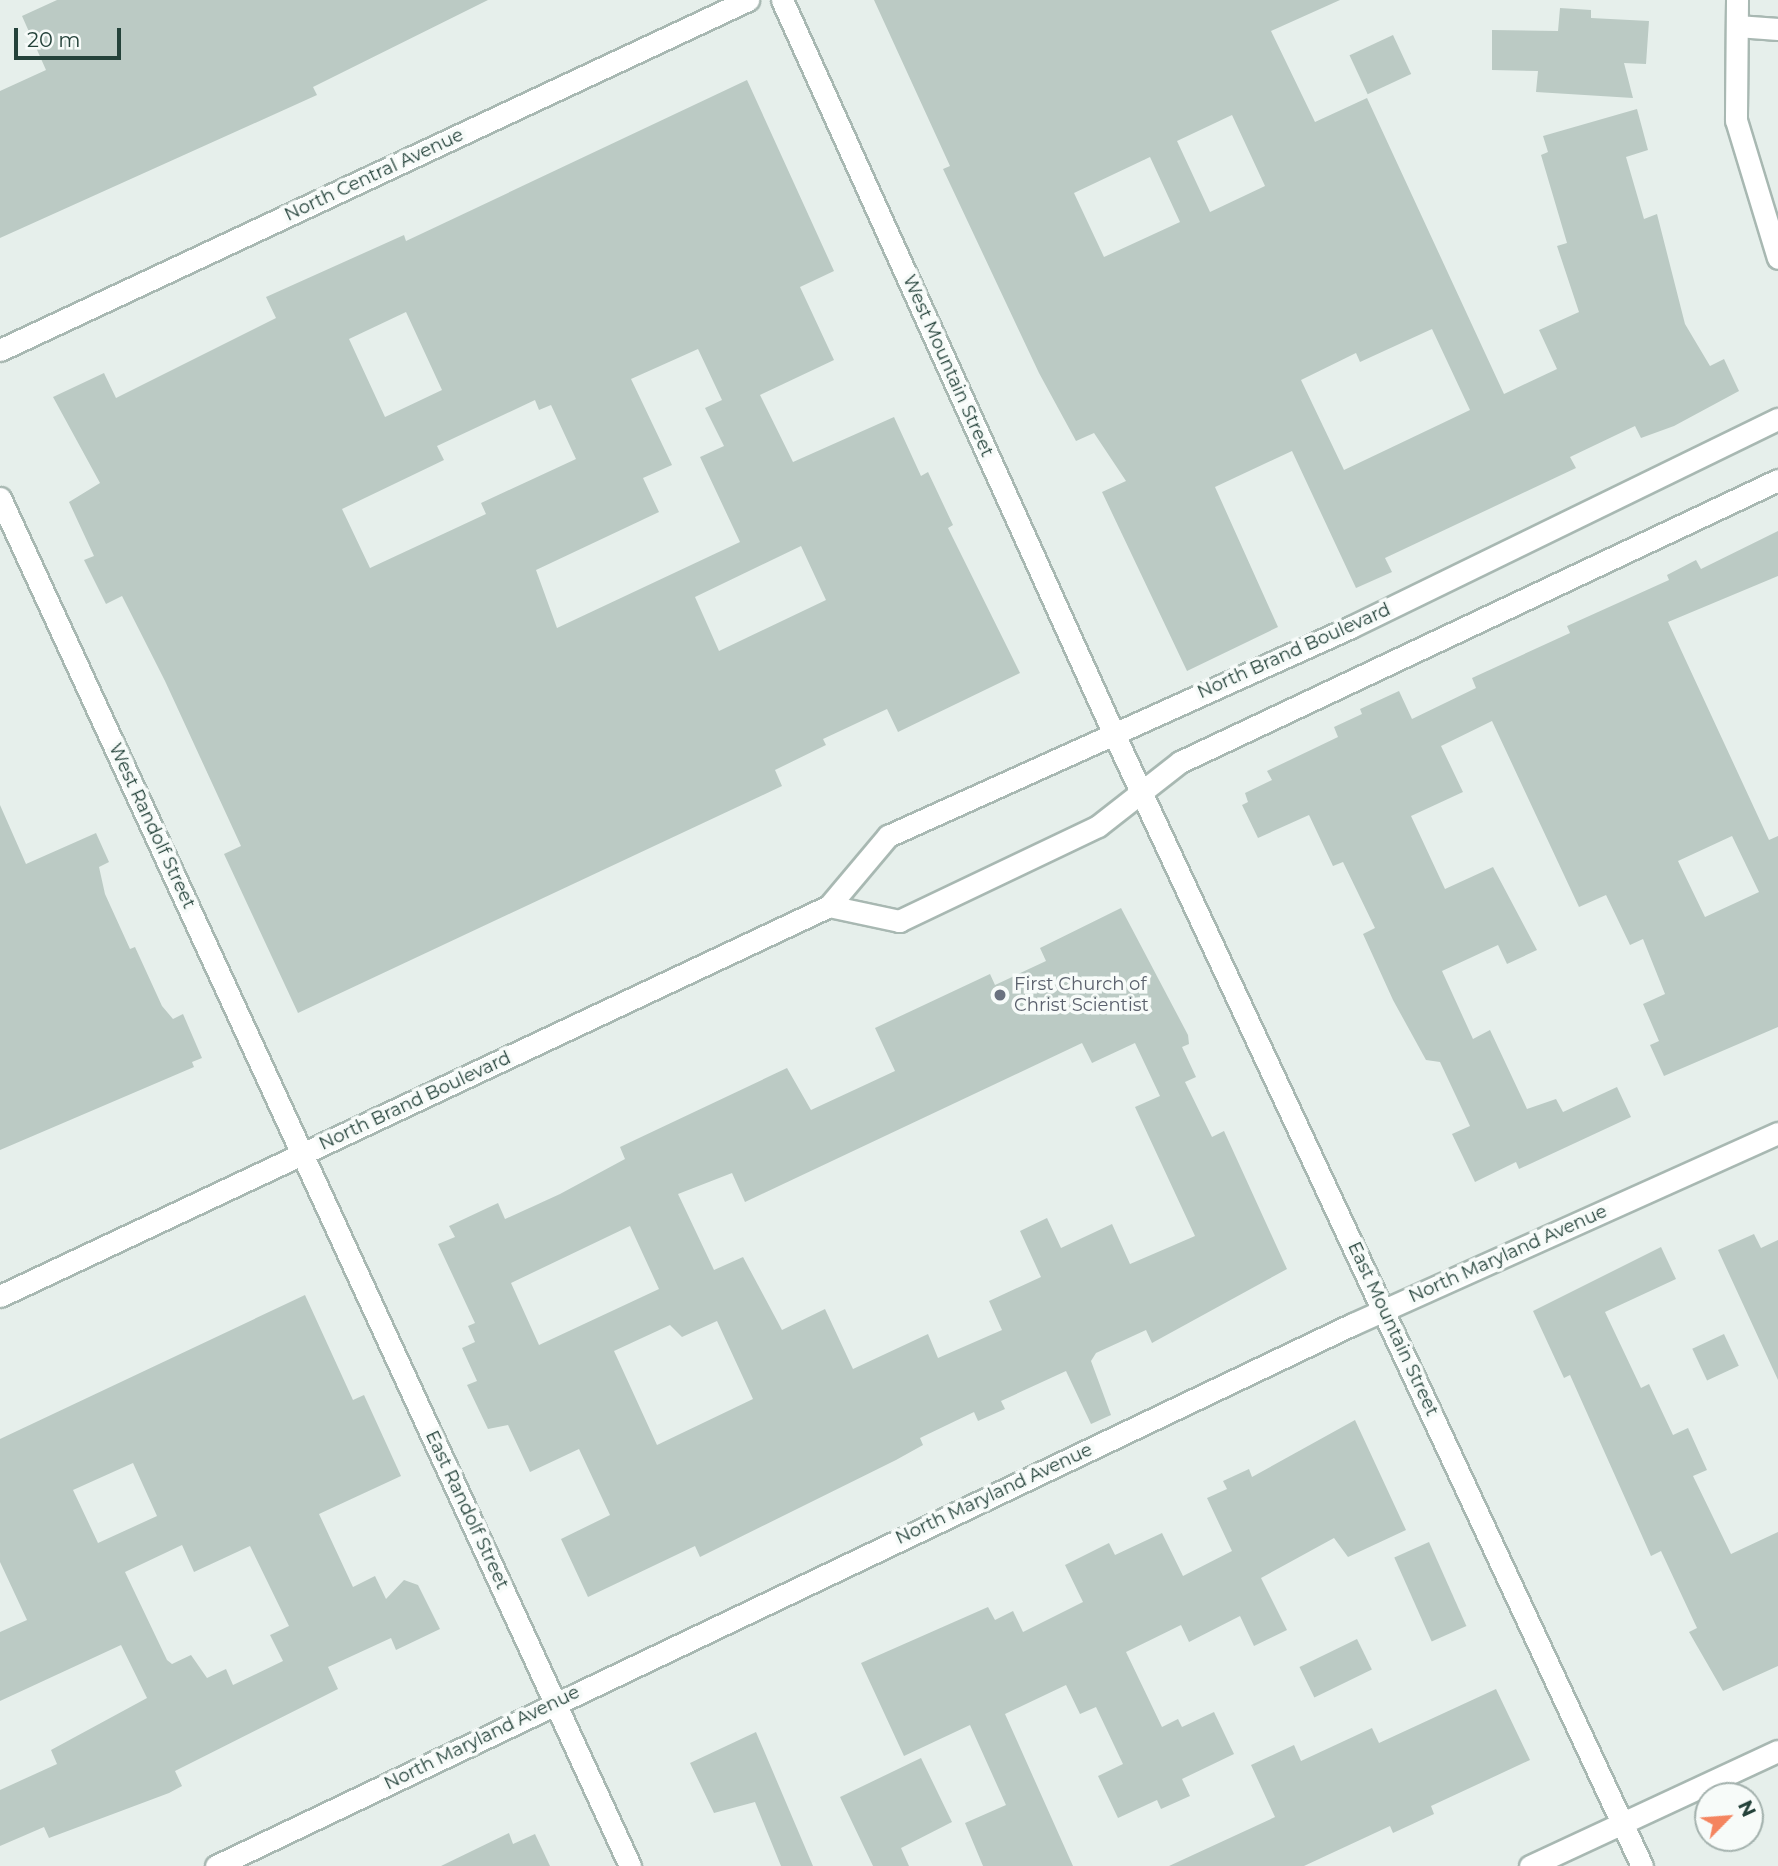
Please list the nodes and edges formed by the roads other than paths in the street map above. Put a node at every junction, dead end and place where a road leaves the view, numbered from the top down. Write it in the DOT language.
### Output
graph roads {
  1 [pos="748,0"];
  2 [pos="782,0"];
  3 [pos="1737,0"];
  4 [pos="1737,26"];
  5 [pos="1778,29"];
  6 [pos="1778,258"];
  7 [pos="0,350"];
  8 [pos="1778,419"];
  9 [pos="1778,480"];
  10 [pos="0,498"];
  11 [pos="1113,732"];
  12 [pos="1141,793"];
  13 [pos="829,906"];
  14 [pos="1778,1133"];
  15 [pos="303,1154"];
  16 [pos="0,1296"];
  17 [pos="1384,1310"];
  18 [pos="555,1703"];
  19 [pos="1778,1751"];
  20 [pos="1622,1822"];
  21 [pos="216,1866"];
  22 [pos="630,1866"];
  23 [pos="1530,1866"];
  24 [pos="1642,1866"];
  1 -- 7 [label="street, North Central Avenue"];
  2 -- 11 [label="street, West Mountain Street"];
  3 -- 4 [label="street"];
  4 -- 5 [label="street"];
  4 -- 6 [label="street"];
  8 -- 11 [label="street, North Brand Boulevard"];
  9 -- 12 [label="street"];
  10 -- 15 [label="street, West Randolf Street"];
  11 -- 12 [label="street, West Mountain Street"];
  11 -- 13 [label="street, North Brand Boulevard"];
  12 -- 13 [label="street"];
  12 -- 17 [label="street, East Mountain Street"];
  13 -- 15 [label="street, North Brand Boulevard"];
  14 -- 17 [label="street, North Maryland Avenue"];
  15 -- 16 [label="street, North Brand Boulevard"];
  15 -- 18 [label="street, East Randolf Street"];
  17 -- 18 [label="street, North Maryland Avenue"];
  17 -- 20 [label="street, East Mountain Street"];
  18 -- 21 [label="street, North Maryland Avenue"];
  18 -- 22 [label="street, East Randolf Street"];
  19 -- 20 [label="street"];
  20 -- 23 [label="street"];
  20 -- 24 [label="street, East Mountain Street"];
}
